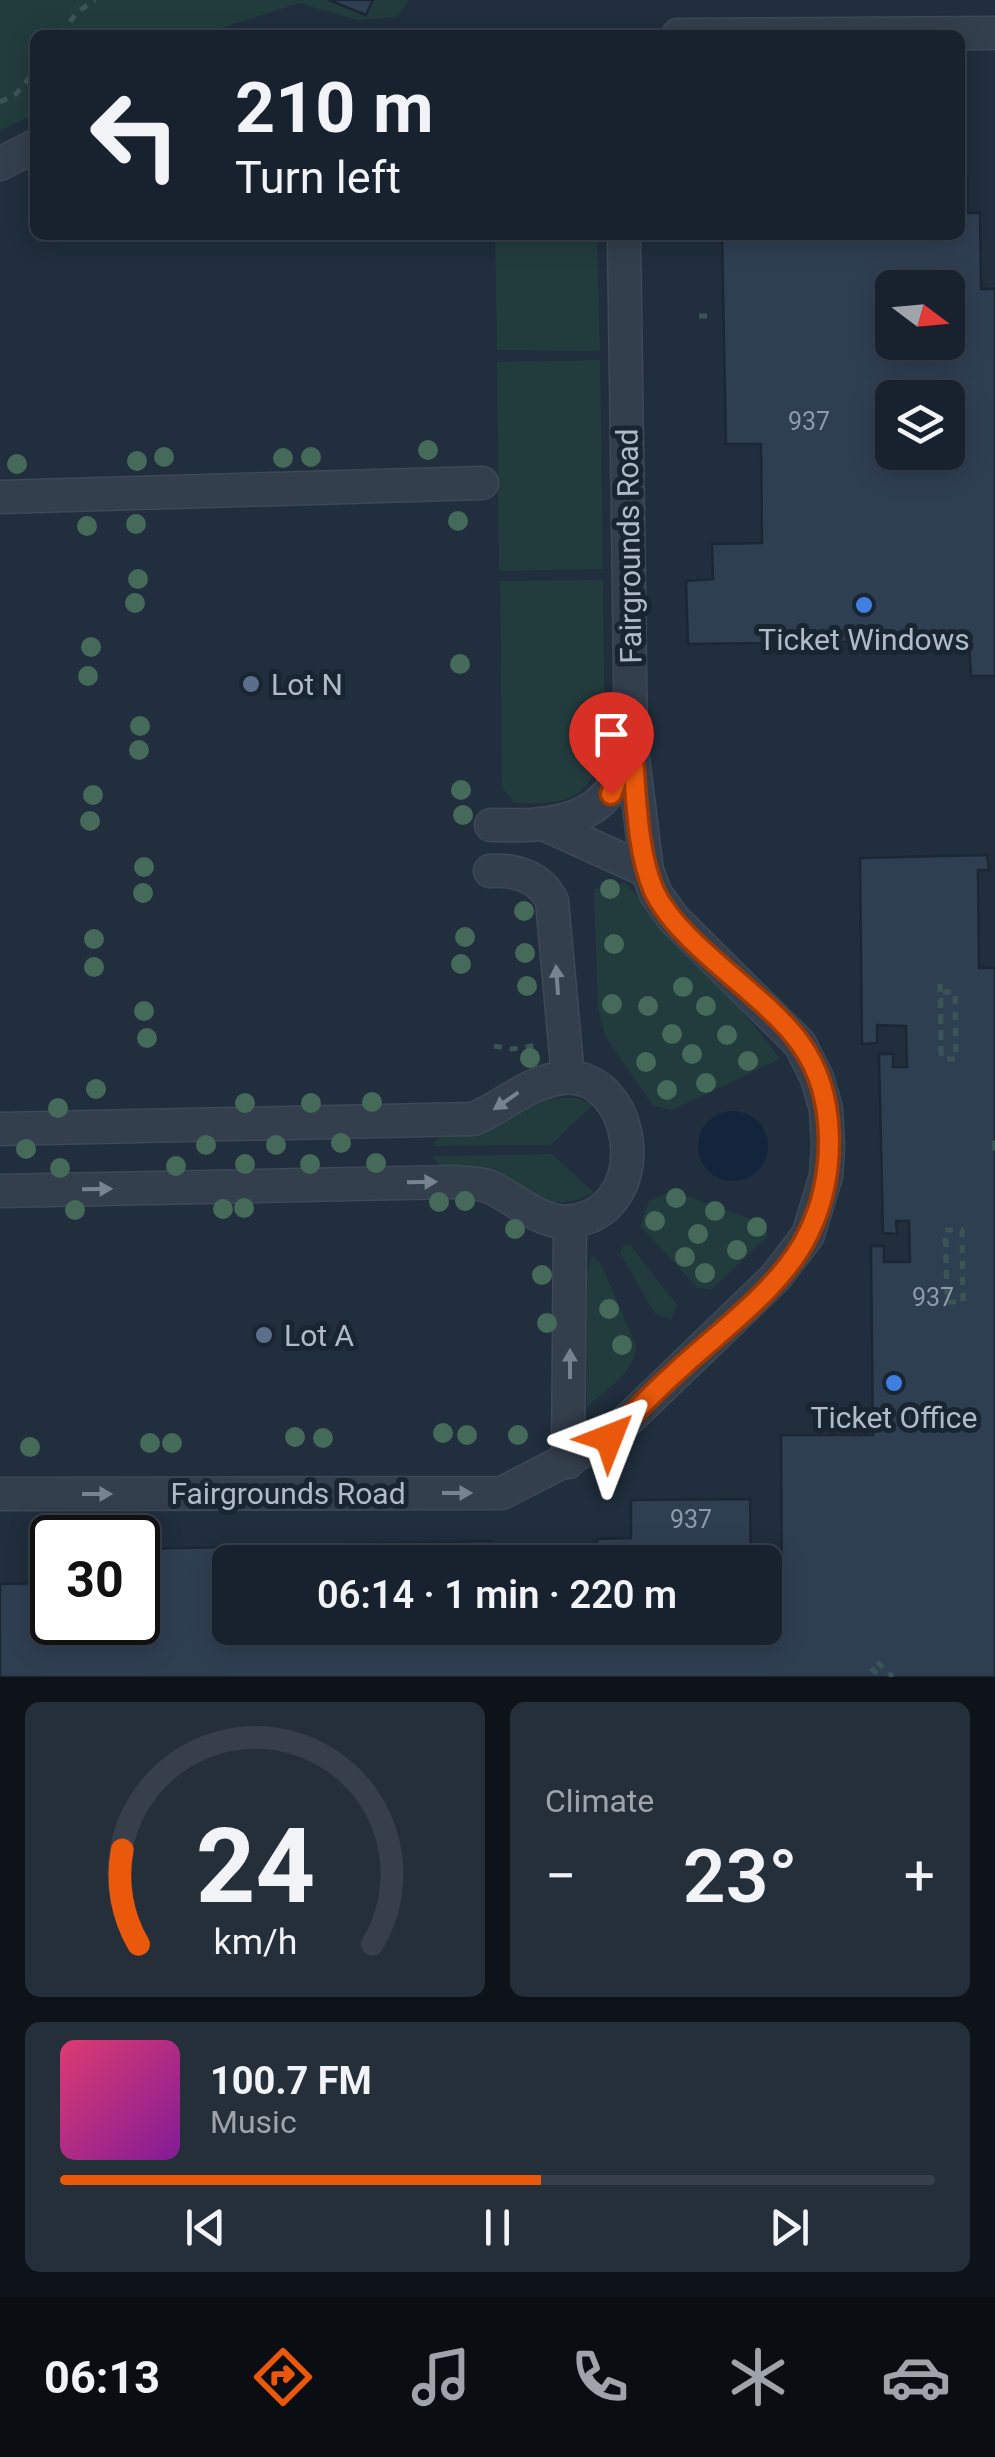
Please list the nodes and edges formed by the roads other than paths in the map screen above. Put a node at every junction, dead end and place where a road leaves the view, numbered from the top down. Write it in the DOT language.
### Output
graph roads {
  1 [pos="965,34"];
  2 [pos="995,34"];
  3 [pos="30,149"];
  4 [pos="0,164"];
  5 [pos="624,240"];
  6 [pos="482,483"];
  7 [pos="0,496"];
  8 [pos="631,742"];
  9 [pos="490,824"];
  10 [pos="546,825"];
  11 [pos="490,871"];
  12 [pos="647,871"];
  13 [pos="568,1077"];
  14 [pos="0,1129"];
  15 [pos="0,1192"];
  16 [pos="570,1222"];
  17 [pos="568,1462"];
  18 [pos="0,1494"];
  1 -- 2 [label="street"];
  3 -- 4 [label="street"];
  5 -- 8 [label="street, Fairgrounds Road"];
  6 -- 7 [label="street"];
  8 -- 10 [label="street"];
  8 -- 12 [label="street, Fairgrounds Road"];
  9 -- 10 [label="street"];
  10 -- 12 [label="street"];
  13 -- 11 [label="street, one-way"];
  12 -- 17 [label="street, Fairgrounds Road"];
  13 -- 14 [label="street, one-way"];
  13 -- 16 [label="street"];
  15 -- 16 [label="street, one-way"];
  17 -- 16 [label="street, one-way"];
  18 -- 17 [label="street, Fairgrounds Road, one-way"];
}
